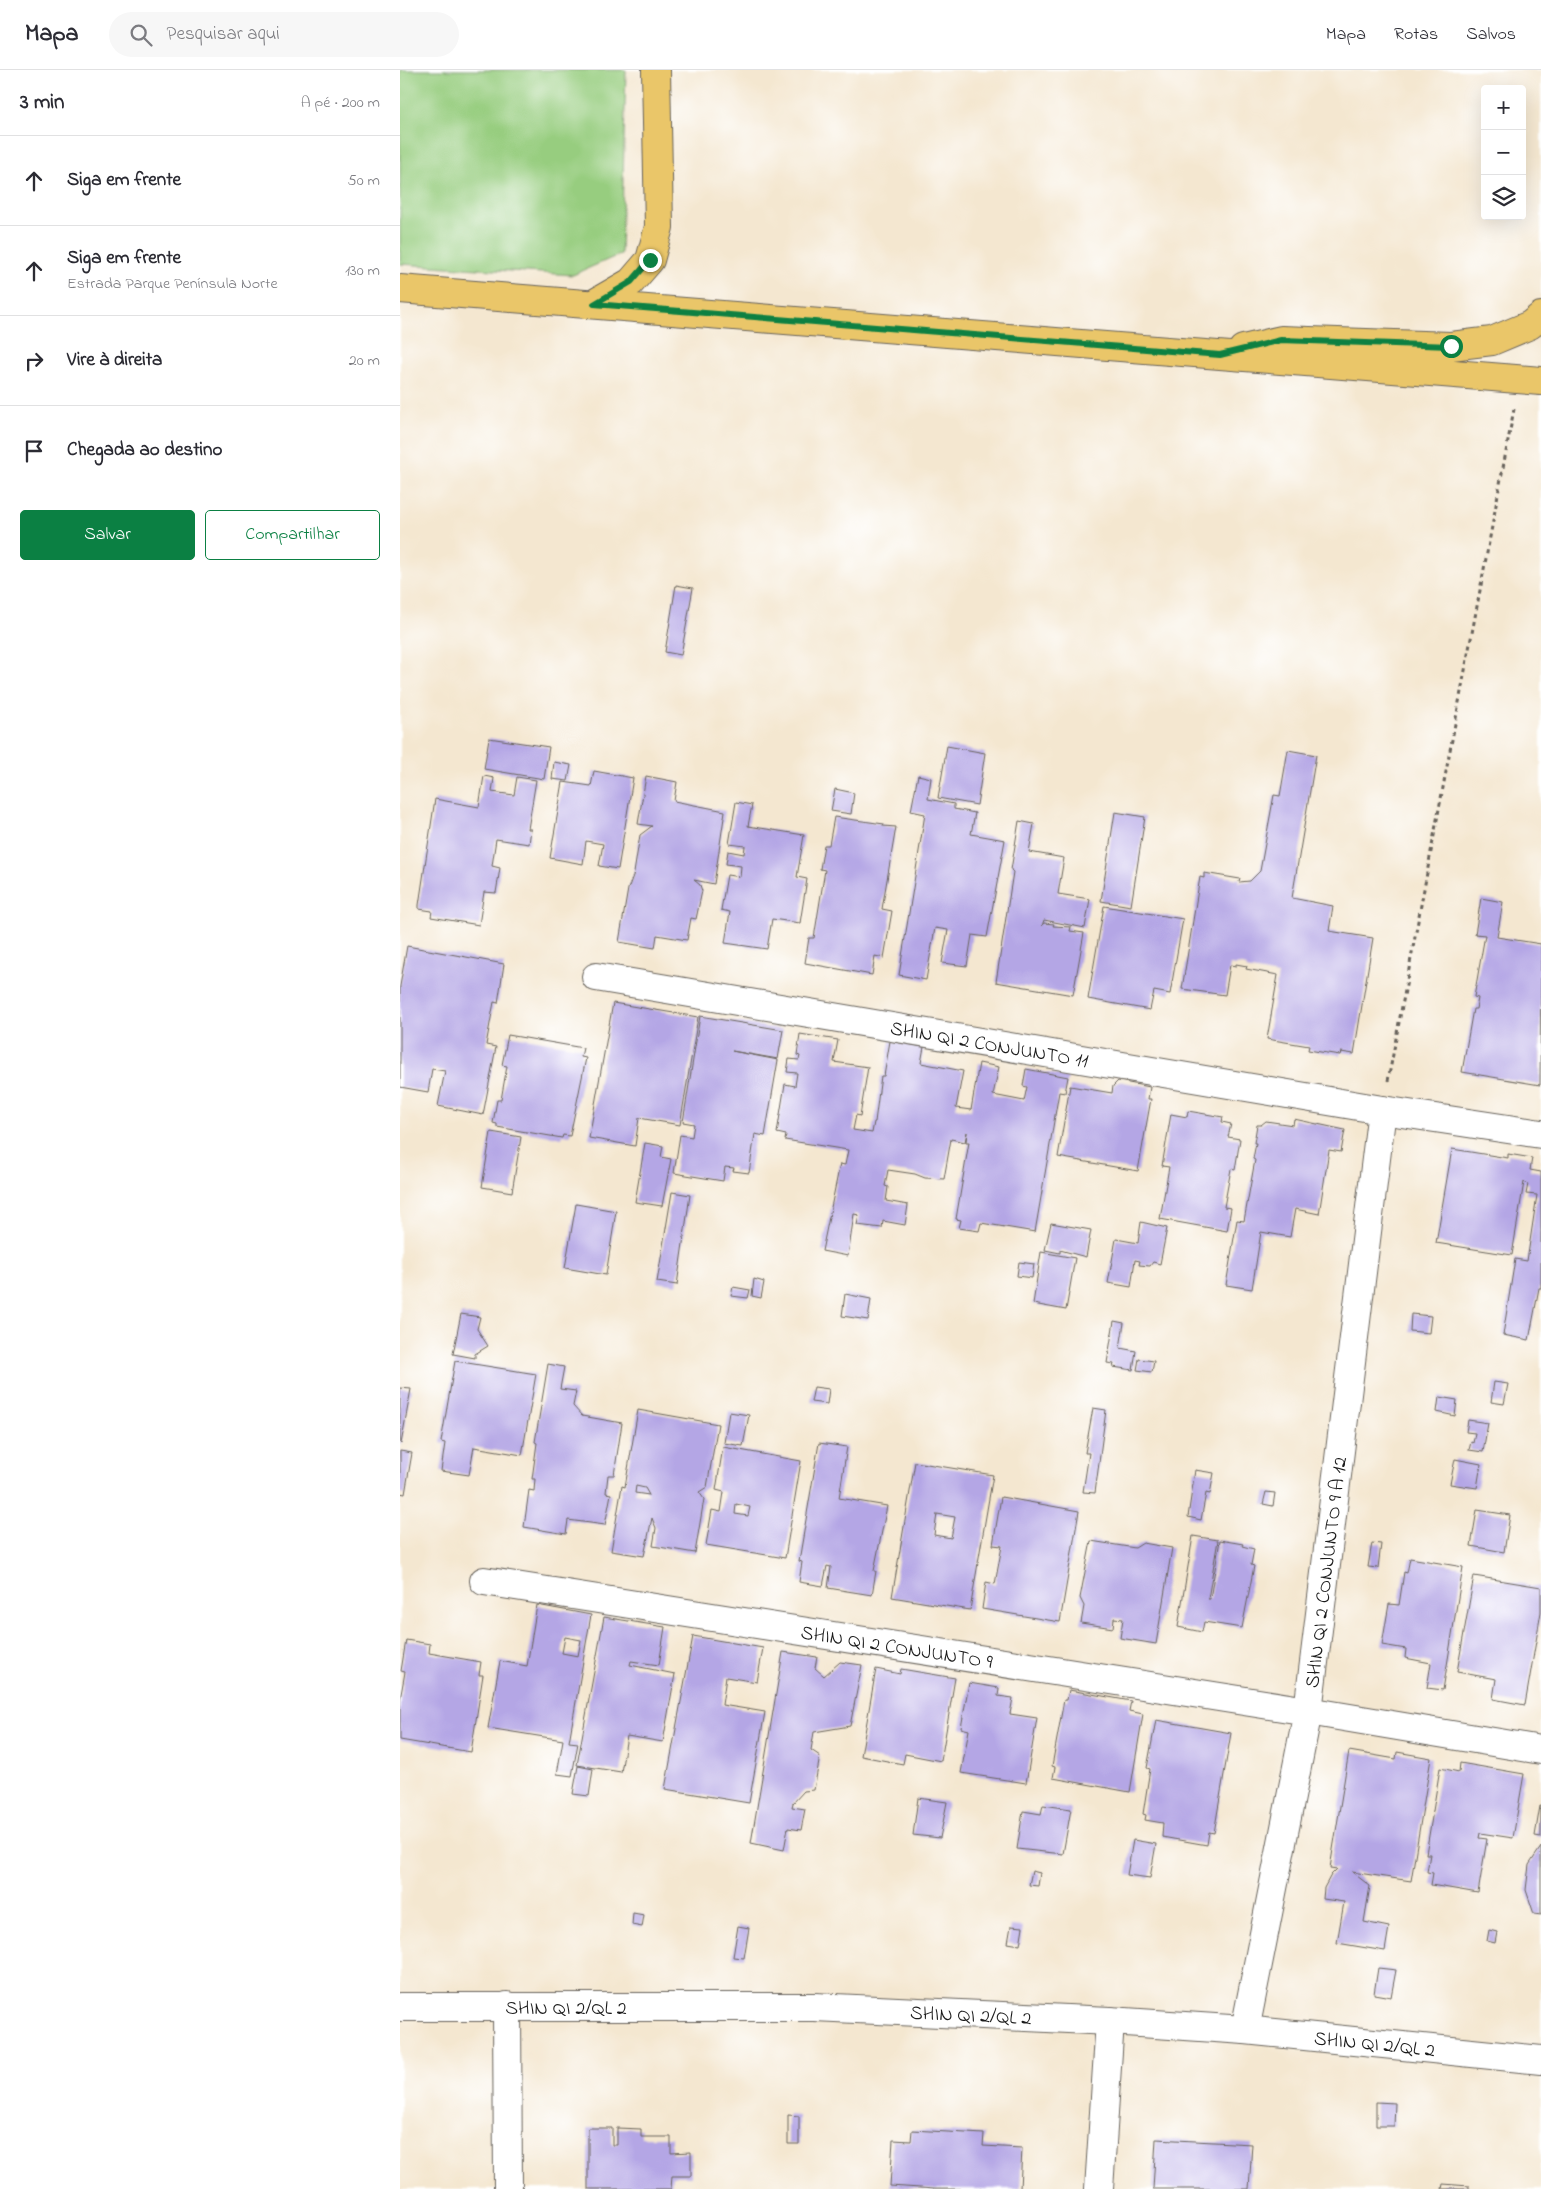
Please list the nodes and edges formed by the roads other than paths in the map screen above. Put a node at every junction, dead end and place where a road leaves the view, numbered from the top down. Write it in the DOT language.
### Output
graph roads {
  1 [pos="656,70"];
  2 [pos="400,289"];
  3 [pos="594,304"];
  4 [pos="1541,316"];
  5 [pos="1220,355"];
  6 [pos="1530,380"];
  7 [pos="596,977"];
  8 [pos="1382,1110"];
  9 [pos="1541,1134"];
  10 [pos="484,1581"];
  11 [pos="1308,1711"];
  12 [pos="1541,1750"];
  13 [pos="507,2006"];
  14 [pos="400,2007"];
  15 [pos="1110,2021"];
  16 [pos="1245,2030"];
  17 [pos="1541,2060"];
  18 [pos="508,2189"];
  19 [pos="1099,2189"];
  1 -- 3 [label="main road"];
  2 -- 3 [label="main road"];
  3 -- 5 [label="main road"];
  4 -- 5 [label="main road"];
  5 -- 6 [label="main road"];
  7 -- 8 [label="street, SHIN QI 2 CONJUNTO 11"];
  8 -- 9 [label="street, SHIN QI 2 CONJUNTO 11"];
  8 -- 11 [label="street, SHIN QI 2 CONJUNTO 9 A 12"];
  10 -- 11 [label="street, SHIN QI 2 CONJUNTO 9"];
  11 -- 12 [label="street, SHIN QI 2 CONJUNTO 9"];
  11 -- 16 [label="street, SHIN QI 2 CONJUNTO 9 A 12"];
  13 -- 14 [label="street, SHIN QI 2/QL 2"];
  13 -- 15 [label="street, SHIN QI 2/QL 2"];
  13 -- 18 [label="street"];
  15 -- 16 [label="street, SHIN QI 2/QL 2"];
  15 -- 19 [label="street"];
  16 -- 17 [label="street, SHIN QI 2/QL 2"];
}
